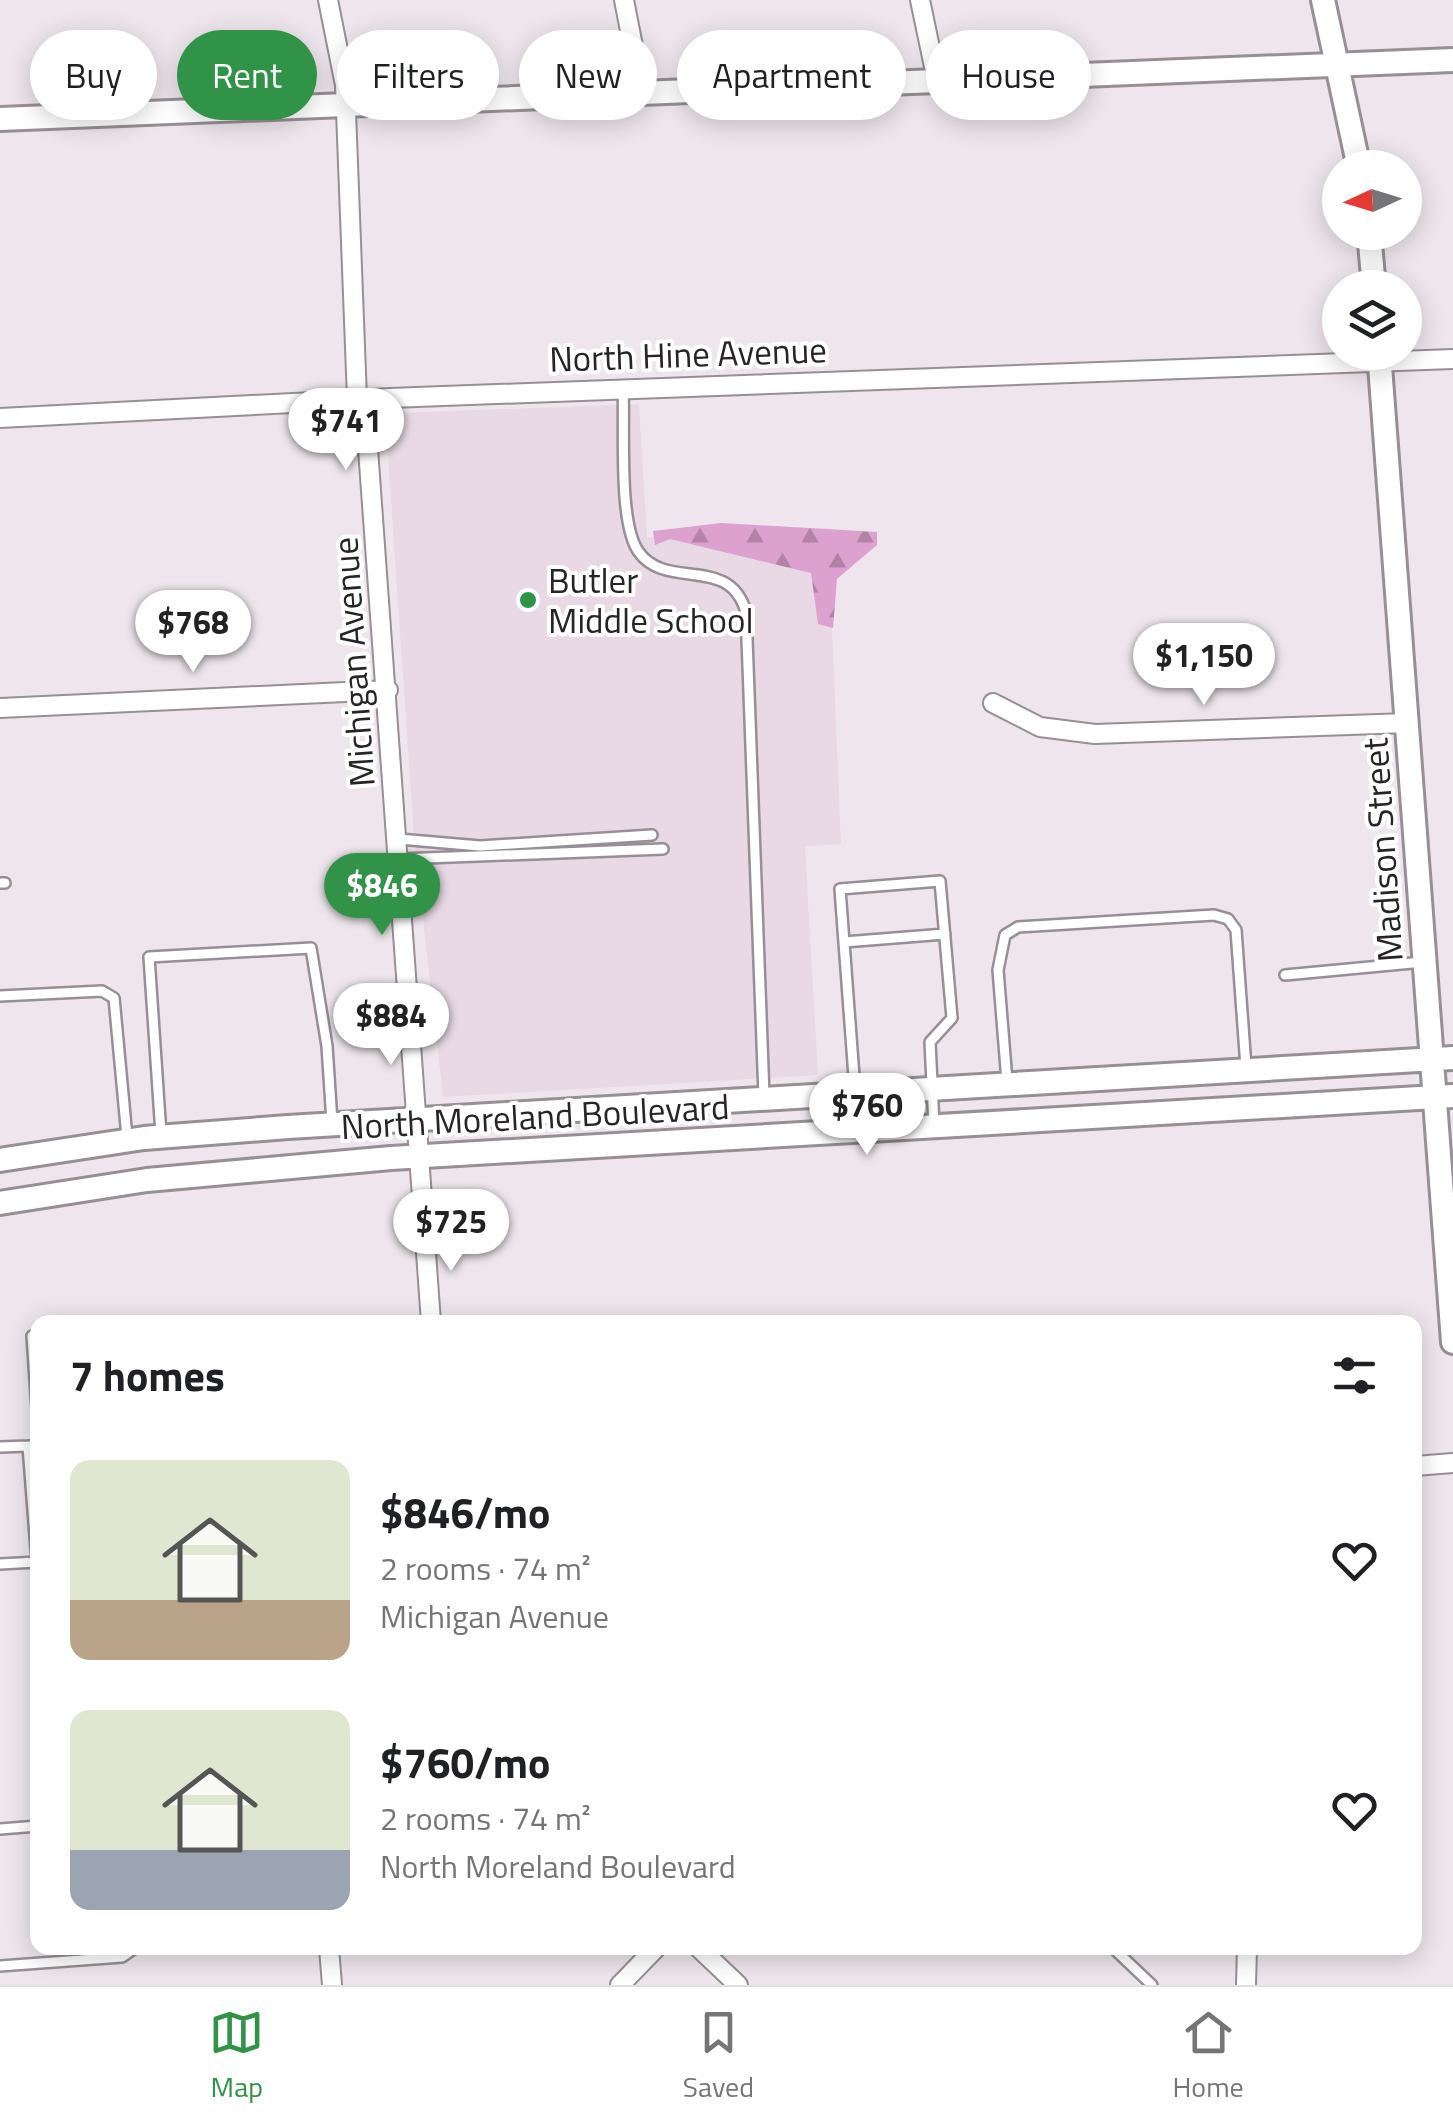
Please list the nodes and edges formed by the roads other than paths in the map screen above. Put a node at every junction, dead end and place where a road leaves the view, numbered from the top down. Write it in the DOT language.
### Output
graph roads {
  1 [pos="328,0"];
  2 [pos="624,0"];
  3 [pos="920,0"];
  4 [pos="1323,0"];
  5 [pos="630,30"];
  6 [pos="926,30"];
  7 [pos="337,52"];
  8 [pos="1453,60"];
  9 [pos="1338,65"];
  10 [pos="1091,75"];
  11 [pos="926,81"];
  12 [pos="657,91"];
  13 [pos="337,105"];
  14 [pos="0,118"];
  15 [pos="347,120"];
  16 [pos="1355,150"];
  17 [pos="1422,357"];
  18 [pos="1453,358"];
  19 [pos="1322,359"];
  20 [pos="1381,370"];
  21 [pos="623,389"];
  22 [pos="356,399"];
  23 [pos="0,418"];
  24 [pos="388,690"];
  25 [pos="993,703"];
  26 [pos="0,708"];
  27 [pos="1408,723"];
  28 [pos="652,834"];
  29 [pos="399,838"];
  30 [pos="662,849"];
  31 [pos="400,858"];
  32 [pos="946,934"];
  33 [pos="844,942"];
  34 [pos="1426,962"];
  35 [pos="1285,975"];
  36 [pos="0,996"];
  37 [pos="1443,1059"];
  38 [pos="1293,1067"];
  39 [pos="1246,1070"];
  40 [pos="1007,1085"];
  41 [pos="933,1089"];
  42 [pos="856,1094"];
  43 [pos="1444,1096"];
  44 [pos="764,1100"];
  45 [pos="1297,1106"];
  46 [pos="541,1114"];
  47 [pos="418,1121"];
  48 [pos="332,1124"];
  49 [pos="308,1126"];
  50 [pos="934,1128"];
  51 [pos="161,1136"];
  52 [pos="128,1140"];
  53 [pos="544,1150"];
  54 [pos="420,1158"];
  55 [pos="0,1160"];
  56 [pos="310,1165"];
  57 [pos="0,1204"];
  58 [pos="431,1315"];
  59 [pos="1453,1342"];
  60 [pos="30,1446"];
  61 [pos="0,1447"];
  62 [pos="1453,1462"];
  63 [pos="1422,1465"];
  64 [pos="30,1562"];
  65 [pos="0,1564"];
  66 [pos="30,1827"];
  67 [pos="0,1829"];
  68 [pos="125,1955"];
  69 [pos="329,1955"];
  70 [pos="649,1955"];
  71 [pos="706,1955"];
  72 [pos="1120,1955"];
  73 [pos="1247,1955"];
  74 [pos="0,1966"];
  75 [pos="332,1985"];
  76 [pos="620,1985"];
  77 [pos="738,1985"];
  78 [pos="1152,1985"];
  79 [pos="1246,1985"];
  1 -- 7 [label="street, Michigan Avenue"];
  2 -- 5 [label="street"];
  3 -- 6 [label="street"];
  4 -- 9 [label="street"];
  8 -- 9 [label="street"];
  9 -- 10 [label="street"];
  9 -- 16 [label="street"];
  11 -- 12 [label="street"];
  13 -- 14 [label="street"];
  15 -- 22 [label="street, Michigan Avenue"];
  17 -- 18 [label="street, North Hine Avenue"];
  19 -- 21 [label="street, North Hine Avenue"];
  20 -- 27 [label="street, Madison Street"];
  21 -- 22 [label="street, North Hine Avenue"];
  21 -- 44 [label="lane"];
  22 -- 23 [label="street, North Hine Avenue"];
  22 -- 24 [label="street, Michigan Avenue"];
  24 -- 26 [label="street"];
  24 -- 29 [label="street, Michigan Avenue"];
  25 -- 27 [label="street"];
  27 -- 34 [label="street, Madison Street"];
  28 -- 29 [label="lane"];
  29 -- 31 [label="street, Michigan Avenue"];
  30 -- 31 [label="lane"];
  31 -- 47 [label="street, Michigan Avenue"];
  32 -- 33 [label="lane"];
  32 -- 33 [label="lane"];
  32 -- 41 [label="lane"];
  33 -- 42 [label="lane"];
  34 -- 35 [label="lane"];
  34 -- 37 [label="street, Madison Street"];
  36 -- 52 [label="lane"];
  37 -- 38 [label="street, North Moreland Boulevard"];
  37 -- 43 [label="street, Madison Street"];
  38 -- 39 [label="street, North Moreland Boulevard"];
  38 -- 45 [label="street"];
  39 -- 40 [label="street, North Moreland Boulevard"];
  39 -- 40 [label="lane"];
  40 -- 41 [label="street, North Moreland Boulevard"];
  41 -- 42 [label="street, North Moreland Boulevard"];
  41 -- 50 [label="lane"];
  42 -- 44 [label="street, North Moreland Boulevard"];
  43 -- 45 [label="street, North Moreland Boulevard"];
  43 -- 59 [label="street, Madison Street"];
  44 -- 46 [label="street, North Moreland Boulevard"];
  45 -- 50 [label="street, North Moreland Boulevard"];
  46 -- 47 [label="street, North Moreland Boulevard"];
  46 -- 53 [label="street"];
  47 -- 48 [label="street, North Moreland Boulevard"];
  47 -- 54 [label="street, Michigan Avenue"];
  48 -- 49 [label="street, North Moreland Boulevard"];
  48 -- 51 [label="lane"];
  49 -- 51 [label="street, North Moreland Boulevard"];
  49 -- 56 [label="street"];
  50 -- 53 [label="street, North Moreland Boulevard"];
  51 -- 52 [label="street, North Moreland Boulevard"];
  52 -- 55 [label="street, North Moreland Boulevard"];
  53 -- 54 [label="street, North Moreland Boulevard"];
  54 -- 56 [label="street, North Moreland Boulevard"];
  54 -- 58 [label="street, Michigan Avenue"];
  56 -- 57 [label="street, North Moreland Boulevard"];
  60 -- 61 [label="lane"];
  62 -- 63 [label="street"];
  64 -- 65 [label="lane"];
  66 -- 67 [label="lane"];
  68 -- 74 [label="lane"];
  69 -- 75 [label="street"];
  70 -- 76 [label="street"];
  71 -- 77 [label="street"];
  72 -- 78 [label="lane"];
  73 -- 79 [label="street"];
}
